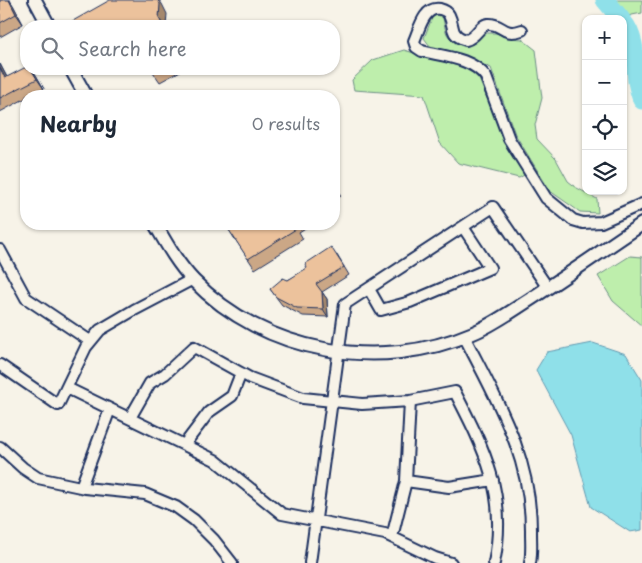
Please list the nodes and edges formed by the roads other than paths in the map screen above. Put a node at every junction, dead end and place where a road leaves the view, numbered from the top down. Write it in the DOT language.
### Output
graph roads {
  1 [pos="35,0"];
  2 [pos="46,20"];
  3 [pos="522,30"];
  4 [pos="74,75"];
  5 [pos="83,90"];
  6 [pos="642,204"];
  7 [pos="642,224"];
  8 [pos="463,226"];
  9 [pos="159,230"];
  10 [pos="0,250"];
  11 [pos="193,279"];
  12 [pos="548,288"];
  13 [pos="369,289"];
  14 [pos="464,336"];
  15 [pos="90,341"];
  16 [pos="340,352"];
  17 [pos="0,365"];
  18 [pos="241,373"];
  19 [pos="68,388"];
  20 [pos="410,401"];
  21 [pos="333,402"];
  22 [pos="110,409"];
  23 [pos="130,418"];
  24 [pos="184,445"];
  25 [pos="0,447"];
  26 [pos="493,480"];
  27 [pos="406,481"];
  28 [pos="81,488"];
  29 [pos="316,522"];
  30 [pos="392,537"];
  31 [pos="232,563"];
  32 [pos="310,563"];
  33 [pos="451,563"];
  34 [pos="494,563"];
  35 [pos="530,563"];
  1 -- 2 [label="street"];
  3 -- 6 [label="street"];
  4 -- 5 [label="street"];
  7 -- 12 [label="street"];
  8 -- 12 [label="street"];
  8 -- 13 [label="street"];
  8 -- 13 [label="street"];
  9 -- 11 [label="street"];
  10 -- 15 [label="street"];
  11 -- 15 [label="street"];
  11 -- 16 [label="street"];
  12 -- 14 [label="street"];
  13 -- 16 [label="street"];
  14 -- 16 [label="street"];
  14 -- 35 [label="street"];
  15 -- 19 [label="street"];
  16 -- 21 [label="street"];
  17 -- 19 [label="street"];
  18 -- 21 [label="street"];
  18 -- 23 [label="street"];
  18 -- 24 [label="street"];
  19 -- 22 [label="street"];
  20 -- 21 [label="street"];
  20 -- 26 [label="street"];
  20 -- 27 [label="street"];
  21 -- 29 [label="street"];
  22 -- 23 [label="street"];
  22 -- 28 [label="street"];
  23 -- 24 [label="street"];
  24 -- 29 [label="street"];
  25 -- 28 [label="street"];
  26 -- 27 [label="street"];
  26 -- 34 [label="street"];
  27 -- 30 [label="street"];
  28 -- 31 [label="street"];
  29 -- 30 [label="street"];
  29 -- 32 [label="street"];
  30 -- 33 [label="street"];
}
